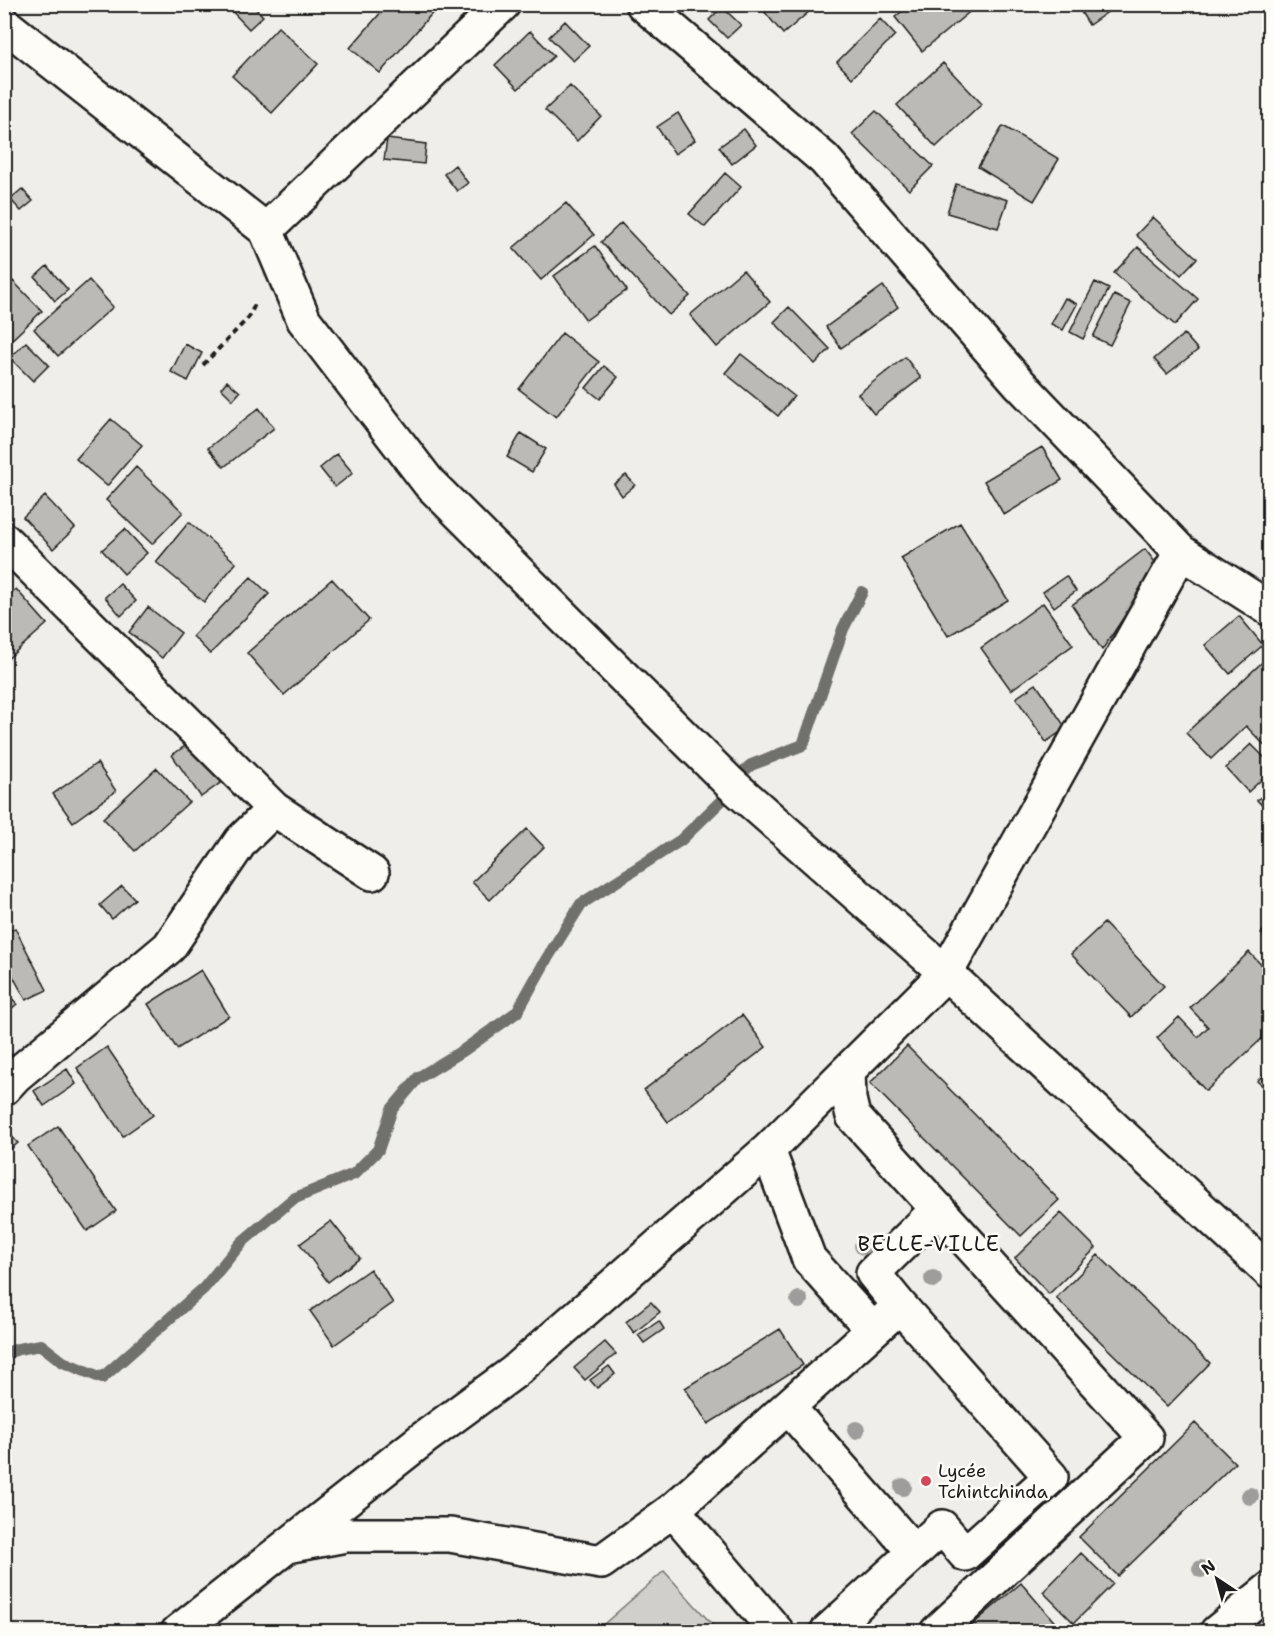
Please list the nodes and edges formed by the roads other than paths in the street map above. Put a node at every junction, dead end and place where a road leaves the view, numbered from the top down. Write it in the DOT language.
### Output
graph roads {
  1 [pos="503,4"];
  2 [pos="644,4"];
  3 [pos="4,24"];
  4 [pos="272,244"];
  5 [pos="4,540"];
  6 [pos="1181,552"];
  7 [pos="1269,609"];
  8 [pos="274,809"];
  9 [pos="372,873"];
  10 [pos="946,973"];
  11 [pos="848,1071"];
  12 [pos="4,1088"];
  13 [pos="768,1150"];
  14 [pos="938,1209"];
  15 [pos="1269,1272"];
  16 [pos="900,1306"];
  17 [pos="873,1330"];
  18 [pos="788,1407"];
  19 [pos="1051,1477"];
  20 [pos="1076,1503"];
  21 [pos="673,1510"];
  22 [pos="287,1545"];
  23 [pos="914,1552"];
  24 [pos="965,1554"];
  25 [pos="992,1581"];
  26 [pos="1269,1589"];
  27 [pos="178,1632"];
  28 [pos="777,1632"];
  29 [pos="827,1632"];
  30 [pos="937,1632"];
  31 [pos="1217,1632"];
  1 -- 4 [label="street"];
  2 -- 6 [label="street"];
  3 -- 4 [label="street"];
  4 -- 10 [label="street"];
  5 -- 8 [label="street"];
  6 -- 7 [label="street"];
  6 -- 10 [label="street"];
  8 -- 9 [label="street"];
  8 -- 12 [label="street"];
  10 -- 11 [label="street"];
  10 -- 15 [label="street"];
  11 -- 13 [label="street"];
  11 -- 14 [label="street"];
  13 -- 17 [label="street"];
  13 -- 22 [label="street"];
  14 -- 16 [label="street"];
  14 -- 20 [label="street"];
  16 -- 17 [label="street"];
  16 -- 19 [label="street"];
  17 -- 18 [label="street"];
  18 -- 21 [label="street"];
  18 -- 23 [label="street"];
  19 -- 20 [label="street"];
  19 -- 24 [label="street"];
  20 -- 25 [label="street"];
  21 -- 22 [label="street"];
  21 -- 28 [label="street"];
  22 -- 27 [label="street"];
  23 -- 24 [label="street"];
  23 -- 29 [label="street"];
  24 -- 25 [label="street"];
  25 -- 30 [label="street"];
  26 -- 31 [label="street"];
}
